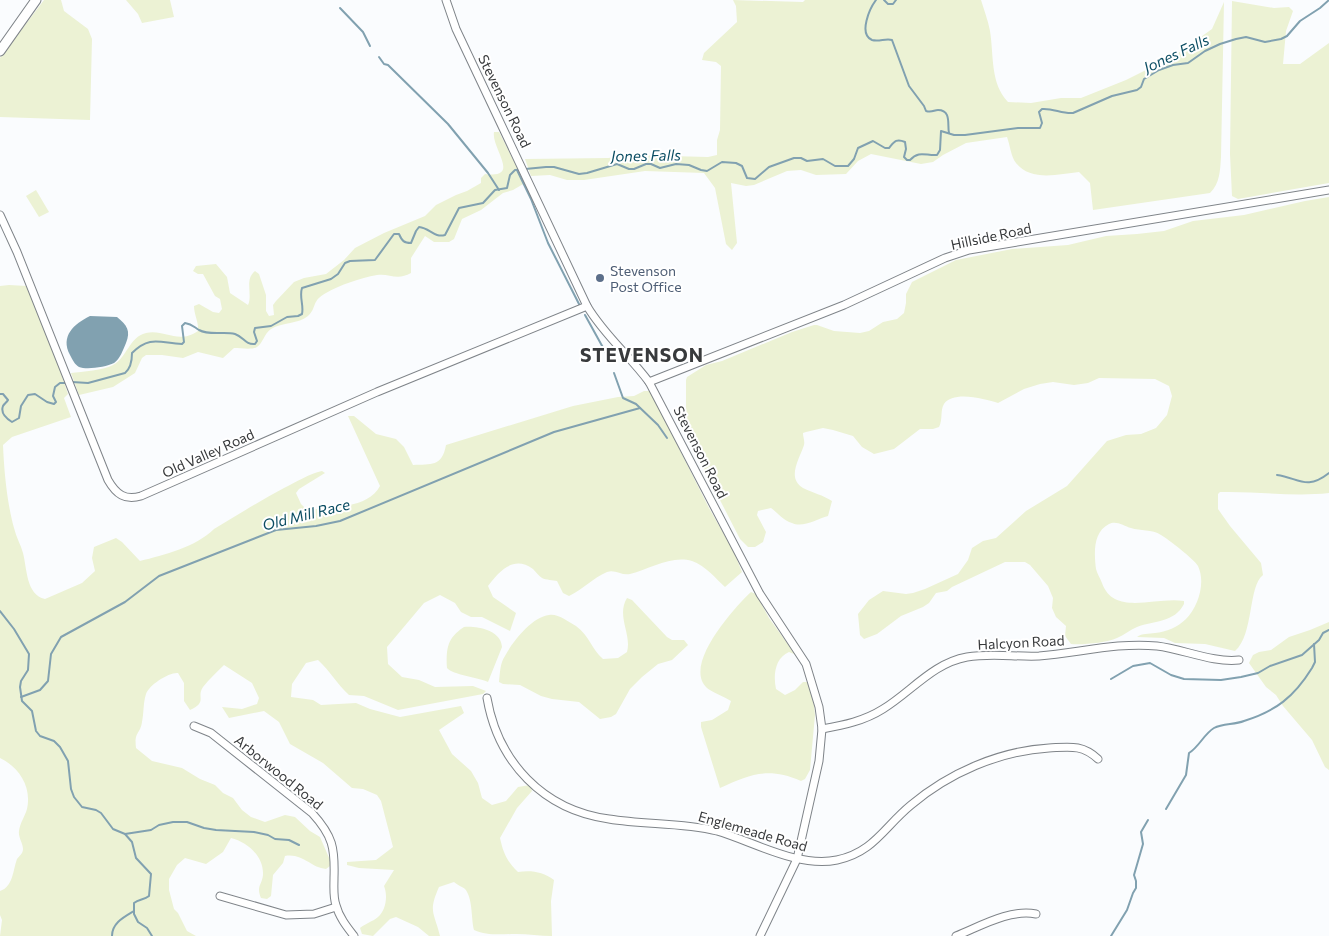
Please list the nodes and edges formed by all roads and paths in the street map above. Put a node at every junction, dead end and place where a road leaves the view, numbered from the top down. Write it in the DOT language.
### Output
graph roads {
  1 [pos="36,0"];
  2 [pos="446,0"];
  3 [pos="0,51"];
  4 [pos="1329,190"];
  5 [pos="0,215"];
  6 [pos="587,306"];
  7 [pos="650,382"];
  8 [pos="1239,660"];
  9 [pos="487,698"];
  10 [pos="194,726"];
  11 [pos="822,729"];
  12 [pos="1098,759"];
  13 [pos="797,859"];
  14 [pos="220,896"];
  15 [pos="336,907"];
  16 [pos="1036,914"];
  17 [pos="354,936"];
  18 [pos="760,936"];
  19 [pos="956,936"];
  1 -- 3 [label="main road"];
  2 -- 6 [label="street, Stevenson Road"];
  4 -- 7 [label="street, Hillside Road"];
  5 -- 6 [label="street, Old Valley Road"];
  6 -- 7 [label="street, Stevenson Road"];
  7 -- 11 [label="street, Stevenson Road"];
  8 -- 11 [label="street, Halcyon Road"];
  9 -- 13 [label="street, Englemeade Road"];
  10 -- 15 [label="street, Arborwood Road"];
  11 -- 13 [label="street, Stevenson Road"];
  12 -- 13 [label="street, Englemeade Road"];
  13 -- 18 [label="street, Stevenson Road"];
  14 -- 15 [label="street"];
  15 -- 17 [label="street, Arborwood Road"];
  16 -- 19 [label="street"];
}
